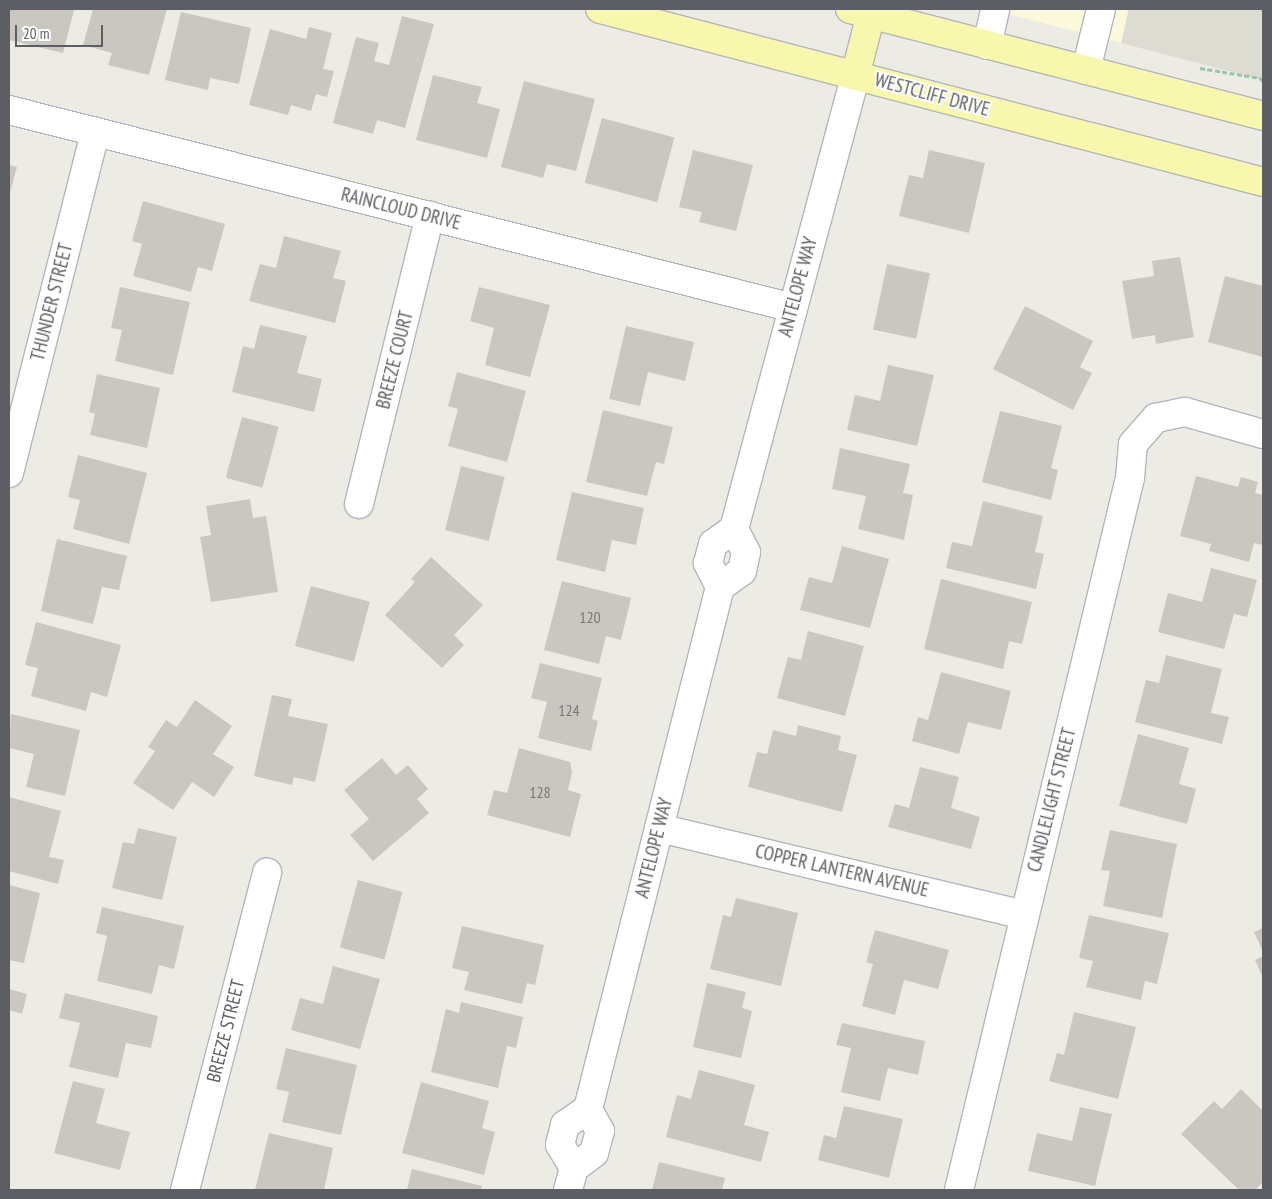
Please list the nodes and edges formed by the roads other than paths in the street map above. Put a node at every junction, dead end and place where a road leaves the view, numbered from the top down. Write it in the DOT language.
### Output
graph roads {
  1 [pos="600,9"];
  2 [pos="995,9"];
  3 [pos="1101,9"];
  4 [pos="867,10"];
  5 [pos="987,45"];
  6 [pos="1086,70"];
  7 [pos="855,76"];
  8 [pos="9,110"];
  9 [pos="1263,116"];
  10 [pos="95,132"];
  11 [pos="1263,182"];
  12 [pos="430,216"];
  13 [pos="792,308"];
  14 [pos="1263,434"];
  15 [pos="9,473"];
  16 [pos="359,504"];
  17 [pos="659,828"];
  18 [pos="267,872"];
  19 [pos="1024,915"];
  20 [pos="571,1179"];
  21 [pos="185,1190"];
  22 [pos="959,1190"];
  1 -- 7 [label="main road, WESTCLIFF DRIVE"];
  2 -- 5 [label="street"];
  3 -- 6 [label="street"];
  4 -- 5 [label="main road"];
  4 -- 7 [label="main road, ANTELOPE WAY"];
  5 -- 6 [label="main road"];
  6 -- 9 [label="main road"];
  7 -- 11 [label="main road, WESTCLIFF DRIVE"];
  7 -- 13 [label="street, ANTELOPE WAY"];
  8 -- 10 [label="street, RAINCLOUD DRIVE"];
  10 -- 12 [label="street, RAINCLOUD DRIVE"];
  10 -- 15 [label="street, THUNDER STREET"];
  12 -- 13 [label="street, RAINCLOUD DRIVE"];
  12 -- 16 [label="street, BREEZE COURT"];
  13 -- 17 [label="street, ANTELOPE WAY"];
  14 -- 19 [label="street, CANDLELIGHT STREET"];
  17 -- 19 [label="street, COPPER LANTERN AVENUE"];
  17 -- 20 [label="street, ANTELOPE WAY"];
  18 -- 21 [label="street, BREEZE STREET"];
  19 -- 22 [label="street, CANDLELIGHT STREET"];
}
